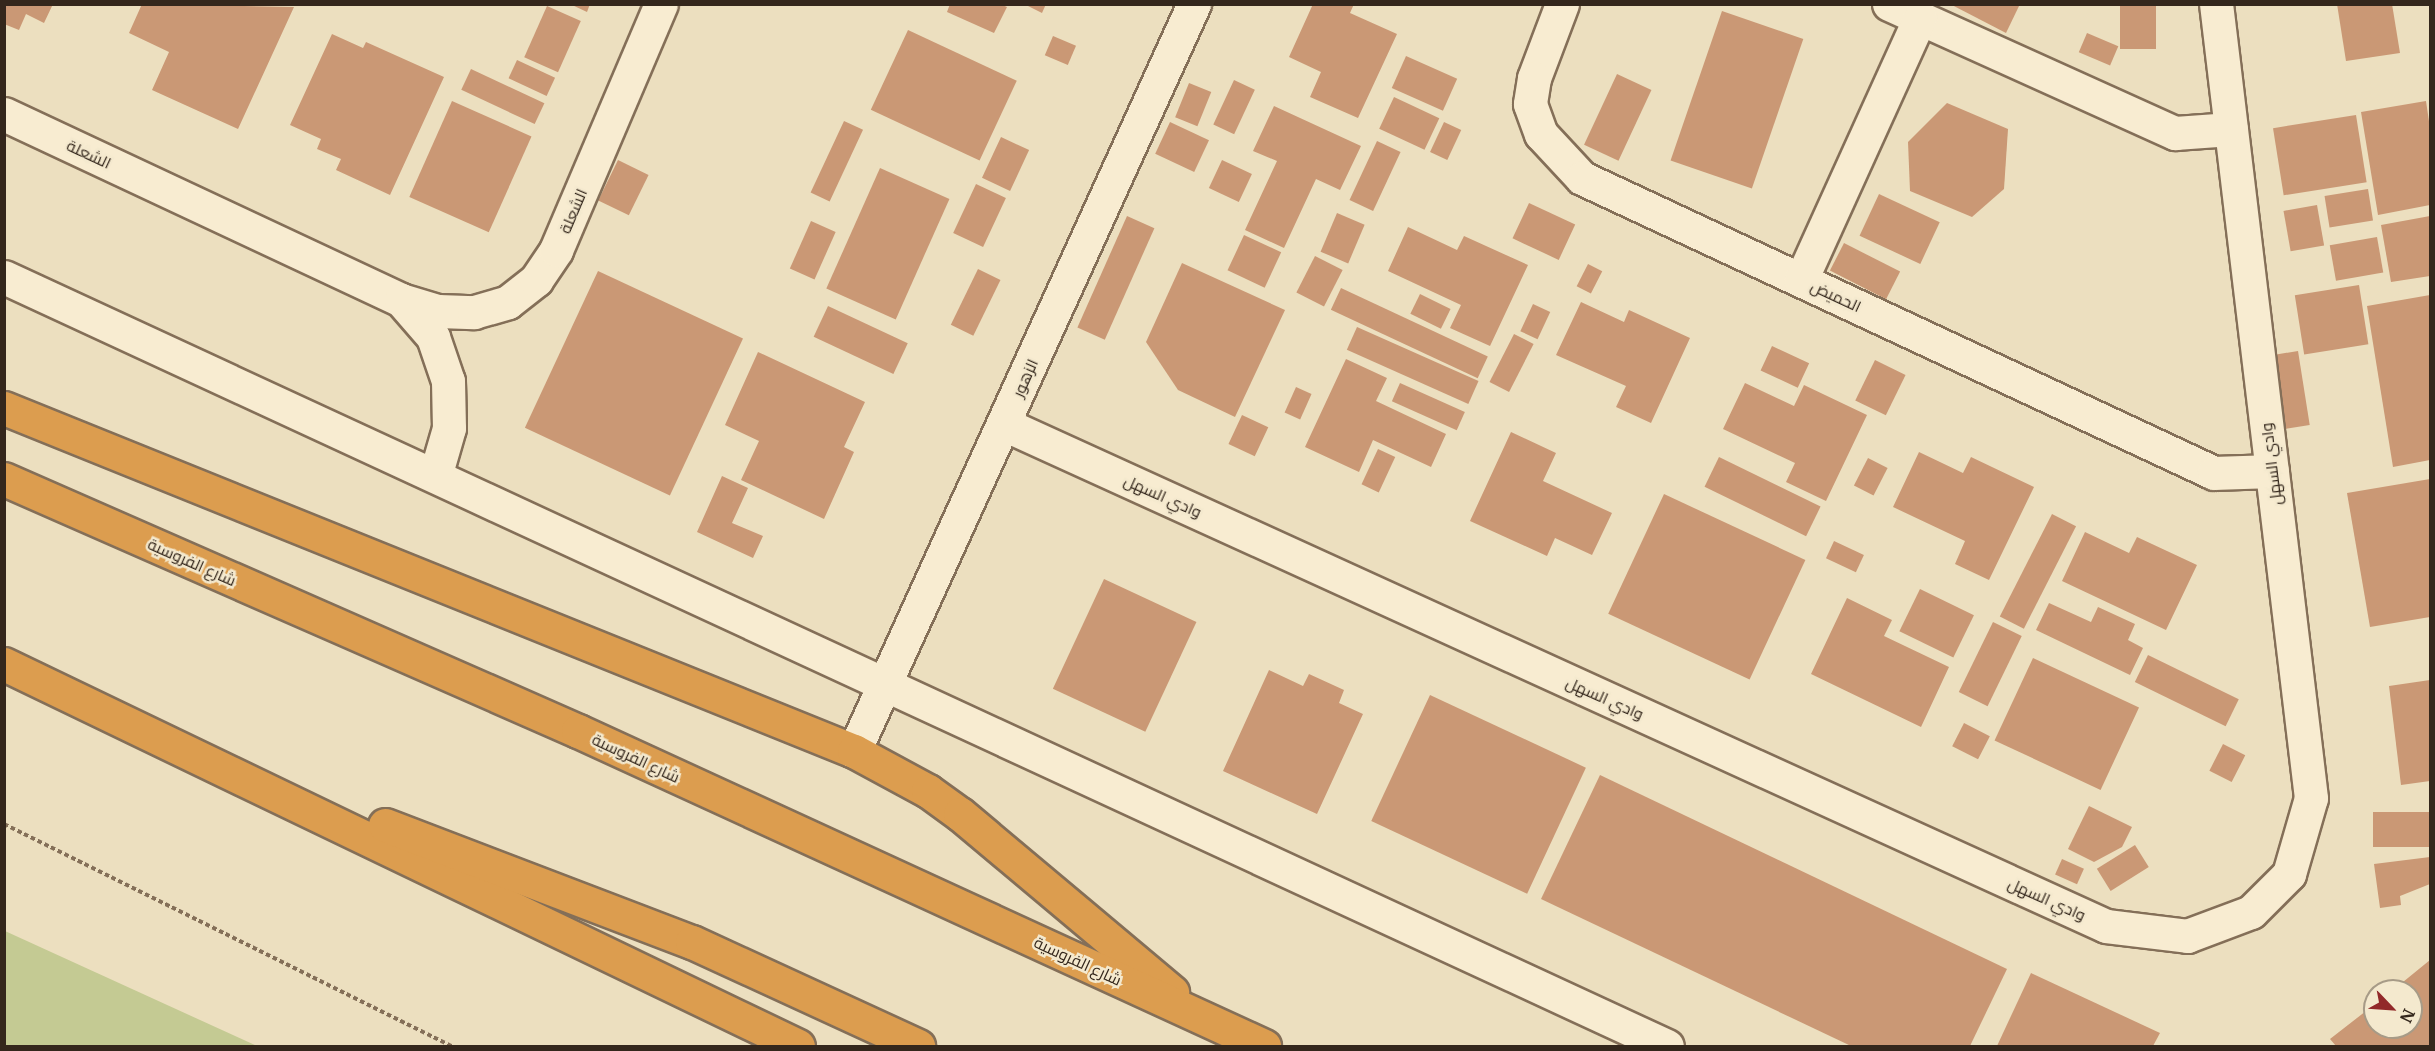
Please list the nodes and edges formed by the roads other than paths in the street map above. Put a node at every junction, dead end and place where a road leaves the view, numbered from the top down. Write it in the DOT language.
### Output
graph roads {
  1 [pos="661,4"];
  2 [pos="1194,4"];
  3 [pos="1889,4"];
  4 [pos="2216,4"];
  5 [pos="1560,5"];
  6 [pos="1920,18"];
  7 [pos="4,114"];
  8 [pos="2231,129"];
  9 [pos="4,276"];
  10 [pos="1801,280"];
  11 [pos="401,300"];
  12 [pos="4,408"];
  13 [pos="1004,424"];
  14 [pos="2272,471"];
  15 [pos="436,473"];
  16 [pos="4,480"];
  17 [pos="4,664"];
  18 [pos="885,686"];
  19 [pos="182,748"];
  20 [pos="854,751"];
  21 [pos="1206,1020"];
  22 [pos="798,1047"];
  23 [pos="918,1047"];
  24 [pos="1264,1047"];
  25 [pos="1667,1047"];
  1 -- 11 [label="street, الشعلة"];
  2 -- 13 [label="street, الزهور"];
  3 -- 6 [label="street"];
  4 -- 8 [label="street, وادي السهل"];
  5 -- 10 [label="street, الحميض"];
  6 -- 8 [label="street"];
  6 -- 10 [label="street"];
  7 -- 11 [label="street, الشعلة"];
  8 -- 14 [label="street, وادي السهل"];
  9 -- 15 [label="street"];
  10 -- 14 [label="street, الحميض"];
  11 -- 15 [label="street, الشعلة"];
  12 -- 20 [label="highway"];
  13 -- 14 [label="street, وادي السهل"];
  13 -- 18 [label="street, الزهور"];
  15 -- 18 [label="street"];
  16 -- 21 [label="highway, شارع الفروسية"];
  17 -- 19 [label="highway"];
  18 -- 20 [label="street, الزهور"];
  18 -- 25 [label="street"];
  19 -- 22 [label="highway"];
  19 -- 23 [label="highway"];
  20 -- 21 [label="highway"];
  21 -- 24 [label="highway, شارع الفروسية"];
}
